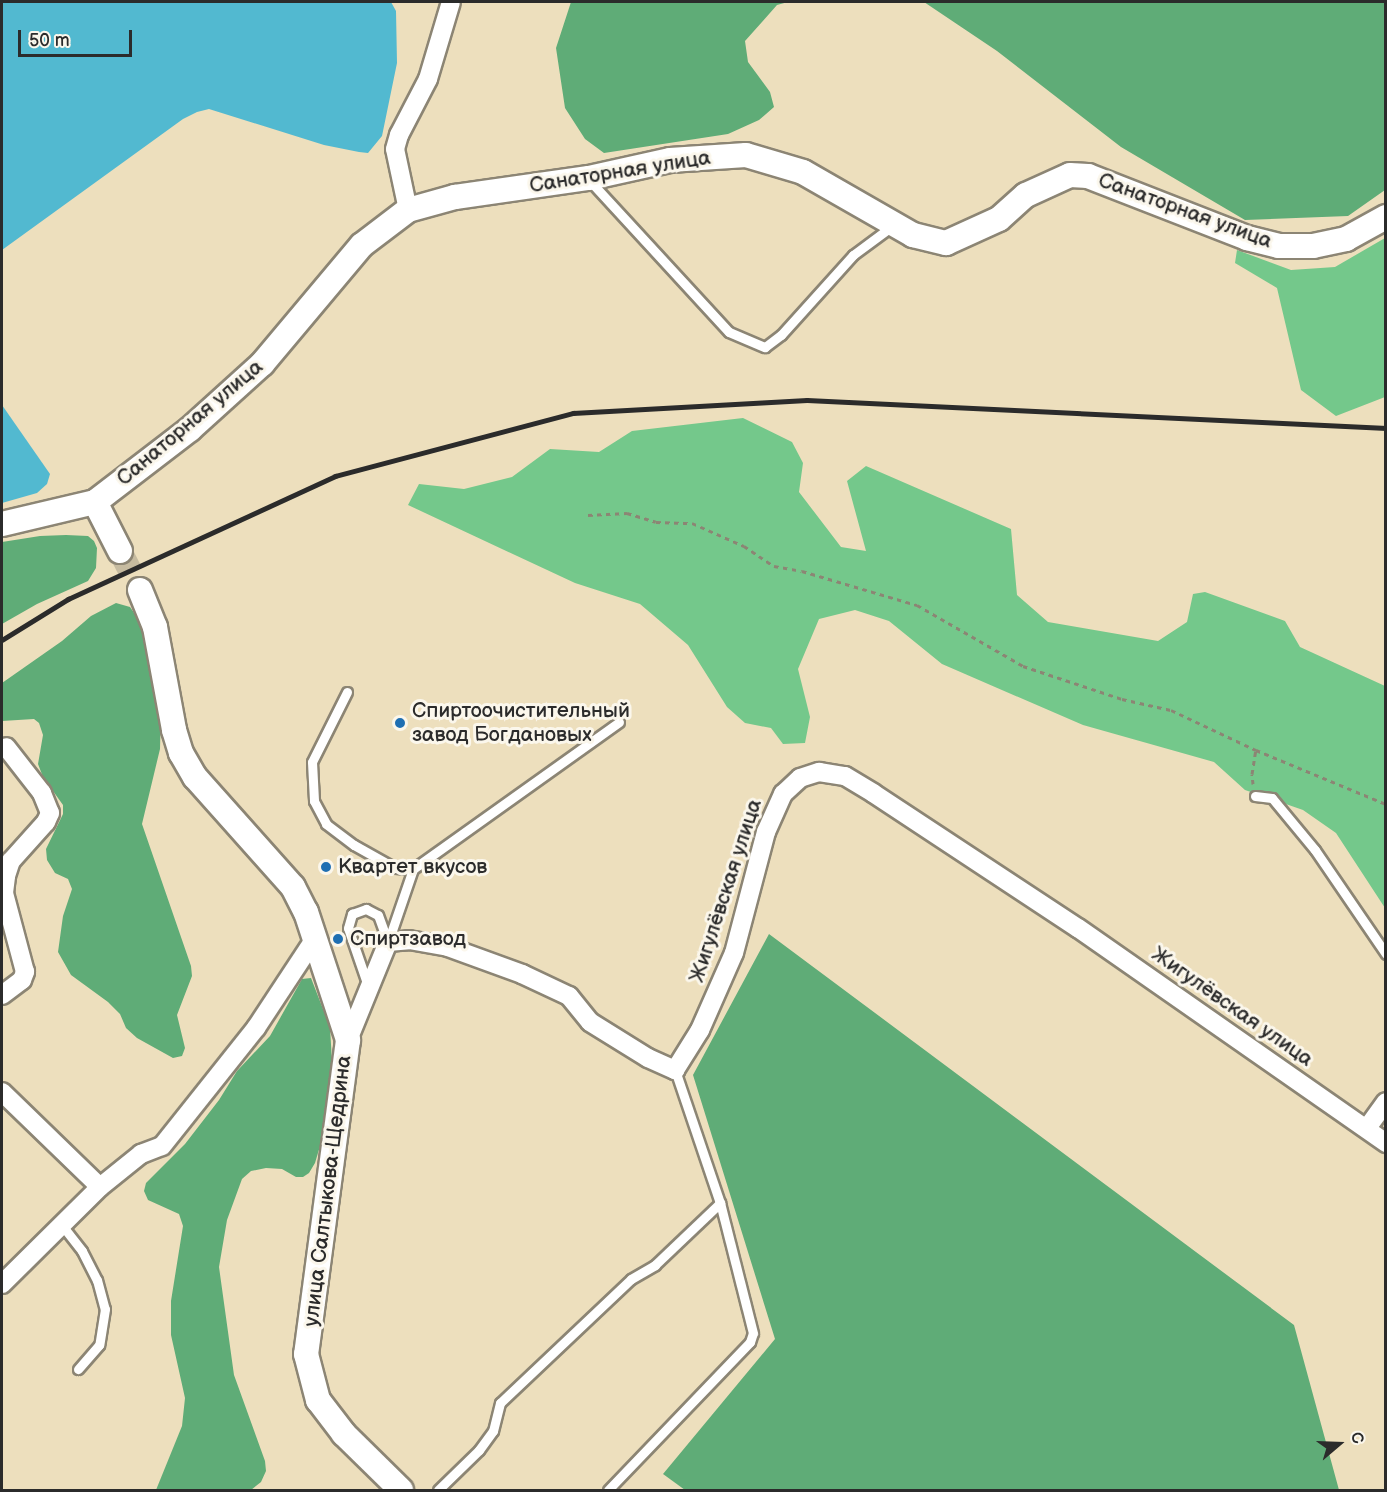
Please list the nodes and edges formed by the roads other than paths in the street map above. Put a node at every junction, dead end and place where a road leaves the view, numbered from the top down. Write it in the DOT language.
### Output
graph roads {
  1 [pos="450,2"];
  2 [pos="589,178"];
  3 [pos="408,210"];
  4 [pos="1386,217"];
  5 [pos="894,224"];
  6 [pos="95,502"];
  7 [pos="2,524"];
  8 [pos="120,551"];
  9 [pos="140,590"];
  10 [pos="347,692"];
  11 [pos="619,722"];
  12 [pos="4,746"];
  13 [pos="1256,796"];
  14 [pos="413,869"];
  15 [pos="314,940"];
  16 [pos="388,942"];
  17 [pos="1386,954"];
  18 [pos="368,987"];
  19 [pos="2,995"];
  20 [pos="348,1040"];
  21 [pos="675,1070"];
  22 [pos="2,1092"];
  23 [pos="1386,1102"];
  24 [pos="1367,1128"];
  25 [pos="1386,1143"];
  26 [pos="100,1187"];
  27 [pos="720,1203"];
  28 [pos="61,1224"];
  29 [pos="2,1284"];
  30 [pos="78,1369"];
  31 [pos="401,1491"];
  32 [pos="438,1491"];
  33 [pos="608,1491"];
  1 -- 3 [label="street"];
  2 -- 3 [label="main road, Санаторная улица"];
  2 -- 5 [label="main road, Санаторная улица"];
  2 -- 5 [label="lane"];
  3 -- 6 [label="main road, Санаторная улица"];
  4 -- 5 [label="main road, Санаторная улица"];
  6 -- 7 [label="main road"];
  6 -- 8 [label="main road"];
  9 -- 15 [label="main road, улица Салтыкова-Щедрина"];
  10 -- 14 [label="lane"];
  11 -- 14 [label="lane"];
  12 -- 19 [label="street"];
  13 -- 17 [label="lane"];
  14 -- 16 [label="lane"];
  15 -- 20 [label="main road, улица Салтыкова-Щедрина"];
  15 -- 26 [label="street"];
  16 -- 18 [label="street"];
  16 -- 18 [label="lane"];
  16 -- 21 [label="street"];
  18 -- 20 [label="street"];
  20 -- 31 [label="main road, улица Салтыкова-Щедрина"];
  21 -- 24 [label="street, Жигулёвская улица"];
  21 -- 27 [label="lane"];
  22 -- 26 [label="street"];
  23 -- 24 [label="street"];
  24 -- 25 [label="street, Жигулёвская улица"];
  26 -- 28 [label="street"];
  27 -- 32 [label="lane"];
  27 -- 33 [label="lane"];
  28 -- 29 [label="street"];
  28 -- 30 [label="lane"];
}
